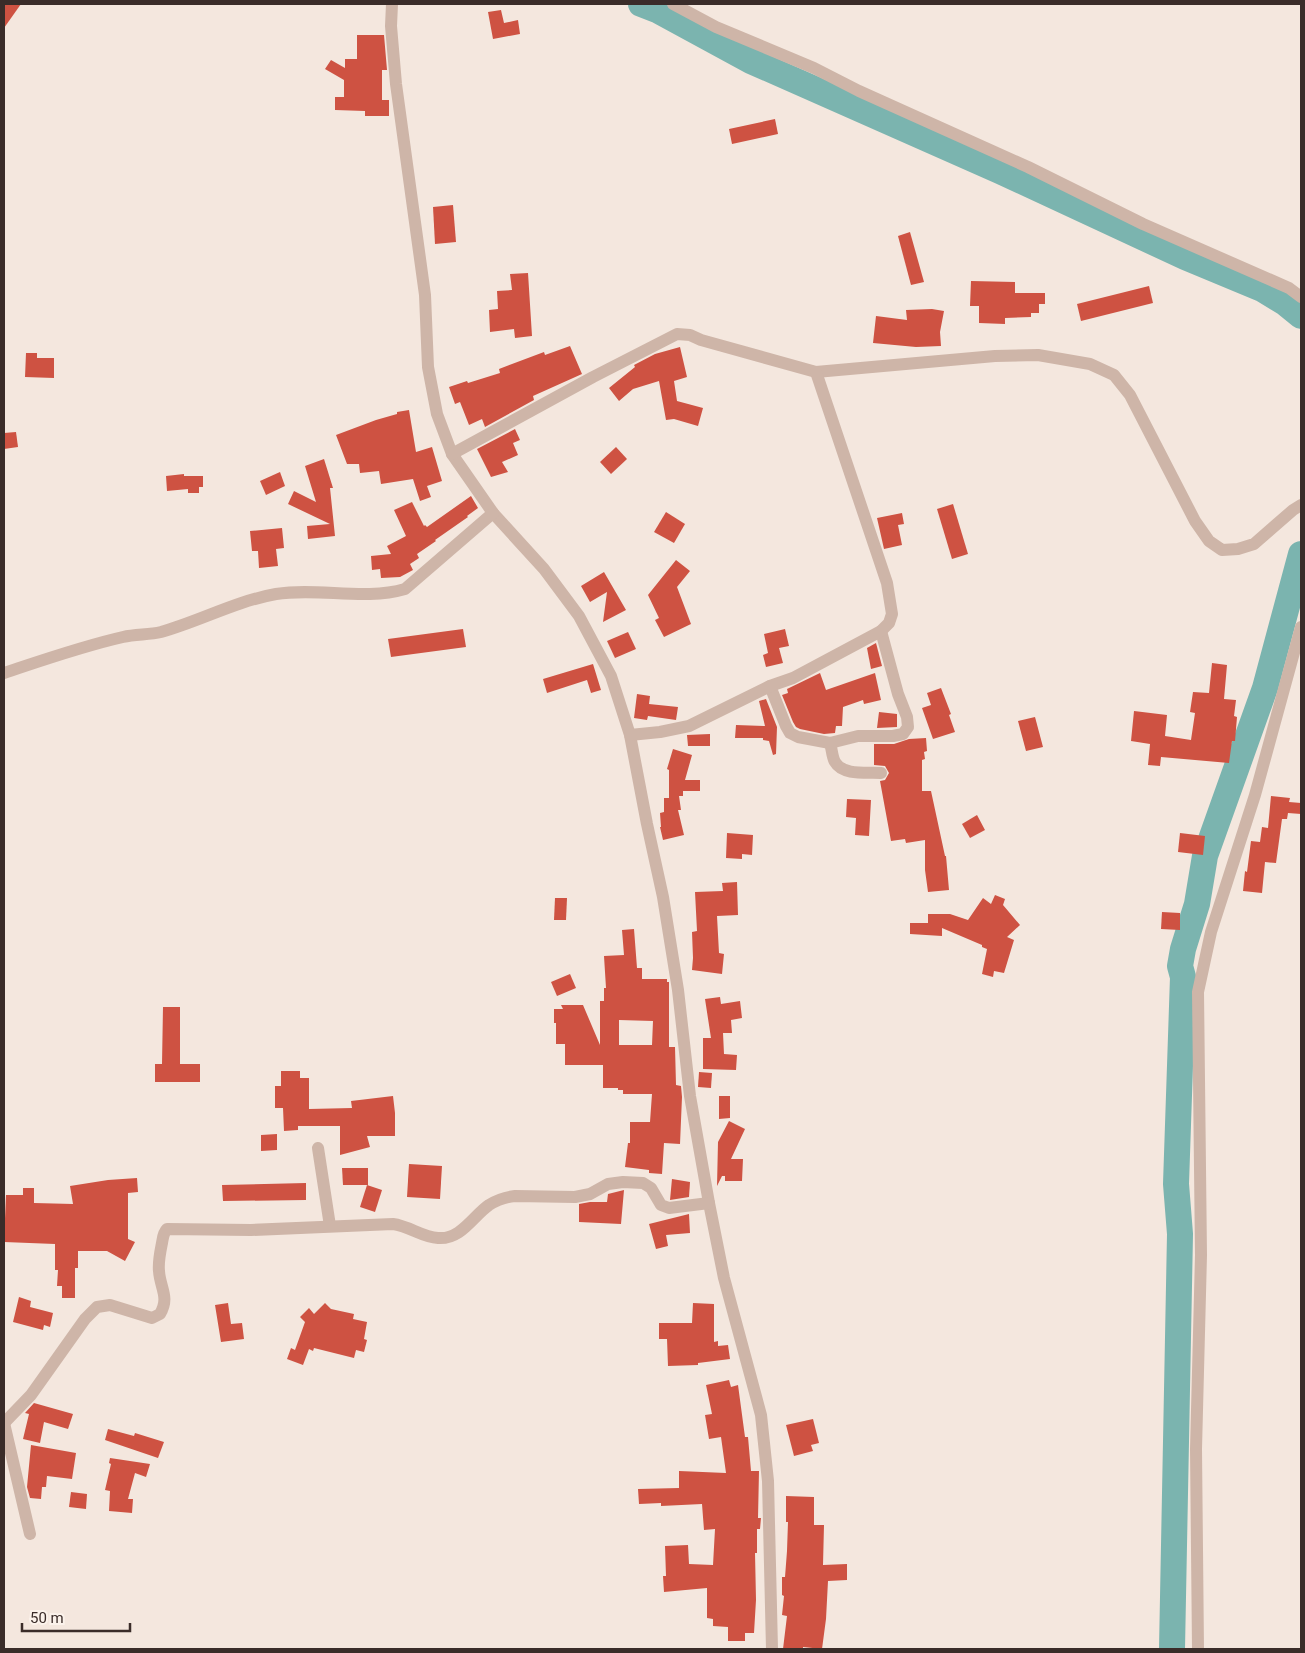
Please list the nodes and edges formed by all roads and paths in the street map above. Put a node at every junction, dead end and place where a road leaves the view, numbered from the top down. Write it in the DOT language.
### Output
graph roads {
  1 [pos="392,4"];
  2 [pos="673,4"];
  3 [pos="1301,297"];
  4 [pos="816,372"];
  5 [pos="452,454"];
  6 [pos="1301,505"];
  7 [pos="493,513"];
  8 [pos="1301,628"];
  9 [pos="881,631"];
  10 [pos="4,673"];
  11 [pos="770,686"];
  12 [pos="630,735"];
  13 [pos="830,743"];
  14 [pos="881,773"];
  15 [pos="318,1148"];
  16 [pos="709,1203"];
  17 [pos="330,1226"];
  18 [pos="4,1423"];
  19 [pos="30,1534"];
  20 [pos="772,1649"];
  21 [pos="1198,1649"];
  1 -- 5 [label="street"];
  2 -- 3 [label="street"];
  4 -- 5 [label="street"];
  4 -- 6 [label="street"];
  4 -- 9 [label="street"];
  5 -- 7 [label="street"];
  7 -- 10 [label="street"];
  7 -- 12 [label="street"];
  8 -- 21 [label="street"];
  9 -- 11 [label="street"];
  9 -- 13 [label="street"];
  11 -- 12 [label="street"];
  11 -- 13 [label="street"];
  12 -- 16 [label="street"];
  13 -- 14 [label="street"];
  15 -- 17 [label="street"];
  16 -- 17 [label="street"];
  16 -- 20 [label="street"];
  17 -- 18 [label="street"];
  18 -- 19 [label="street"];
}
